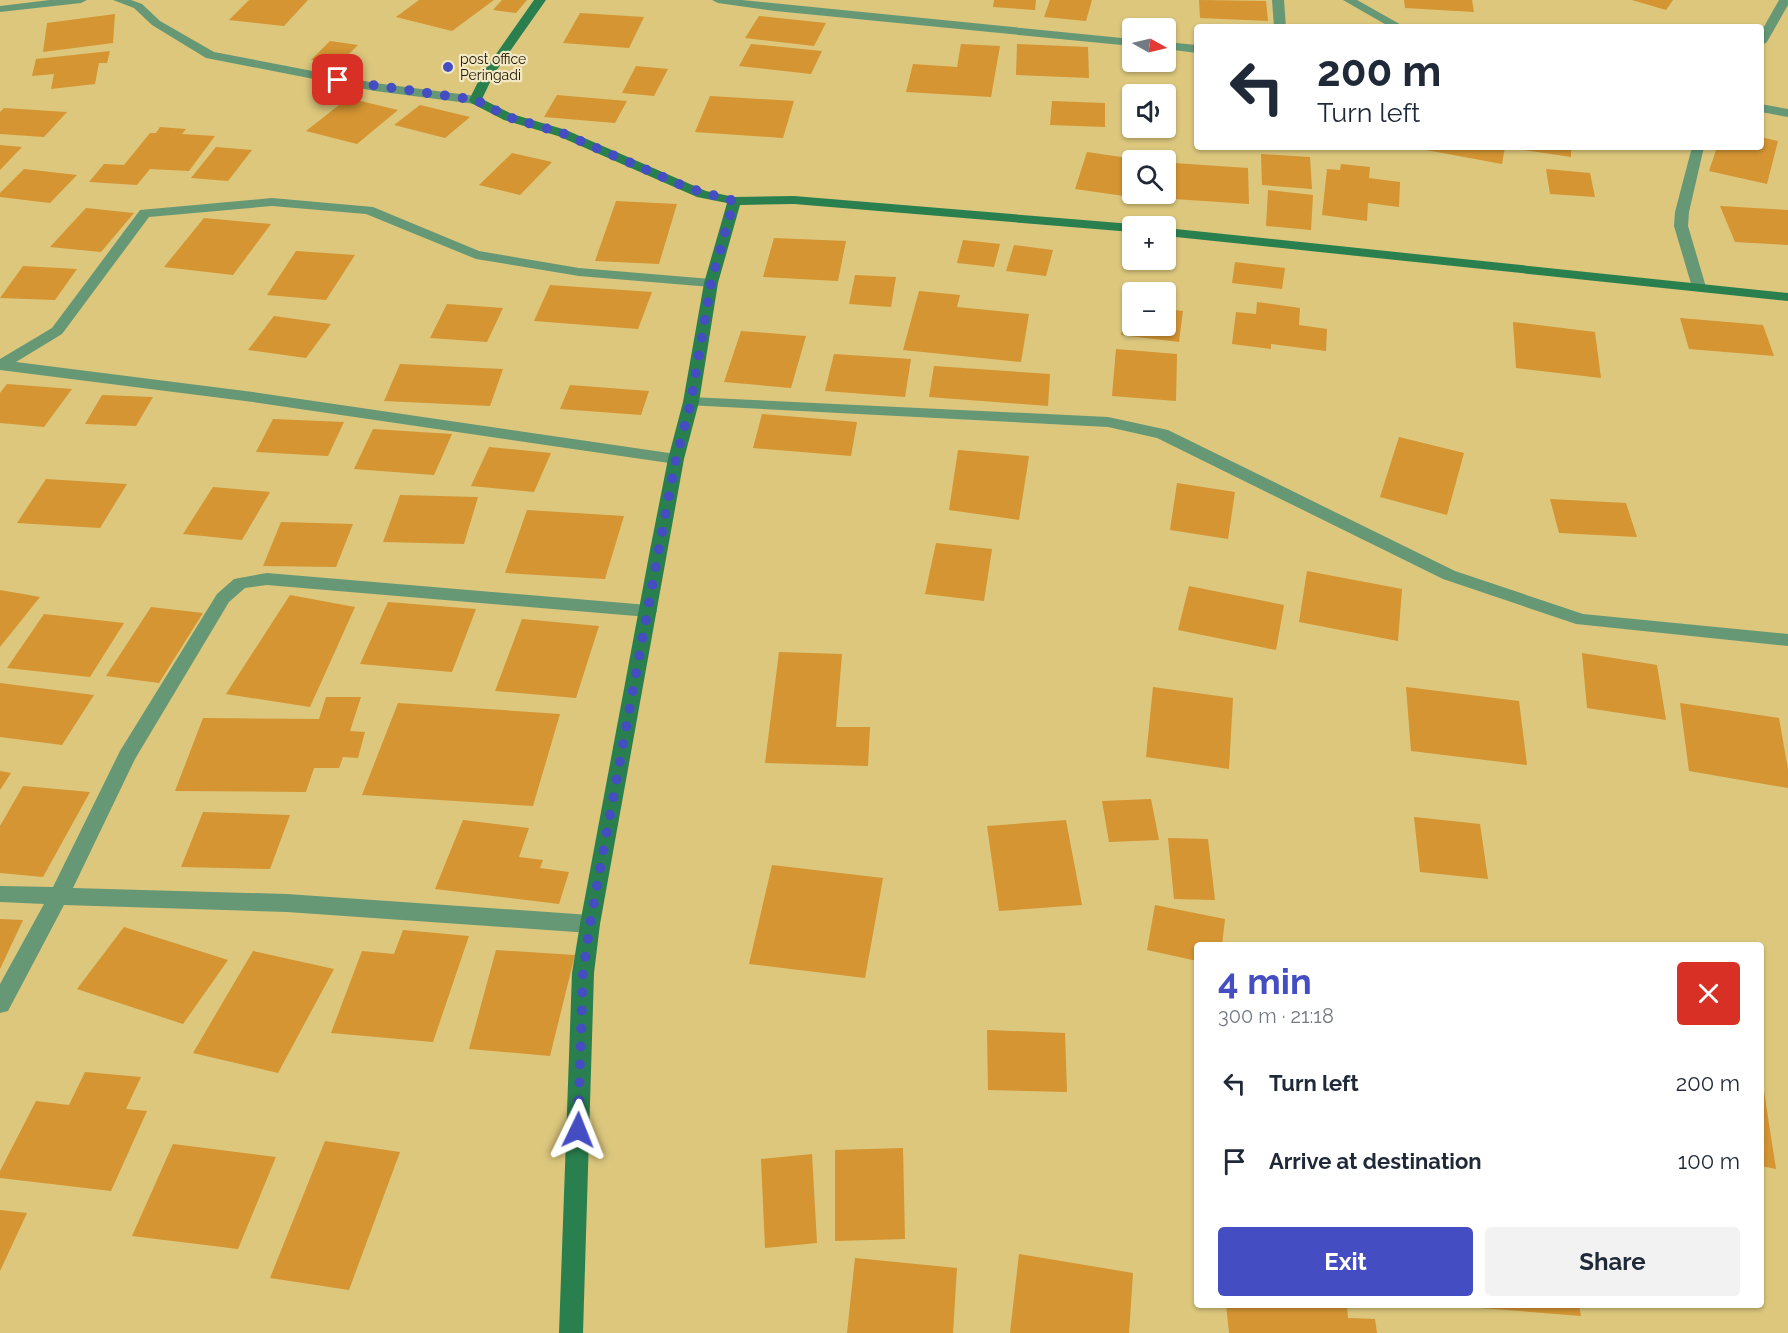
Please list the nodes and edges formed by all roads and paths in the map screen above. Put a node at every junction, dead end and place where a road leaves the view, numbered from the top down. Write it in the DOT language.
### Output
graph roads {
  1 [pos="81,0"];
  2 [pos="119,0"];
  3 [pos="153,0"];
  4 [pos="540,0"];
  5 [pos="718,0"];
  6 [pos="1278,0"];
  7 [pos="1349,0"];
  8 [pos="1785,0"];
  9 [pos="138,6"];
  10 [pos="0,9"];
  11 [pos="1280,24"];
  12 [pos="1393,24"];
  13 [pos="1764,37"];
  14 [pos="1122,42"];
  15 [pos="1176,47"];
  16 [pos="1194,49"];
  17 [pos="476,100"];
  18 [pos="1764,109"];
  19 [pos="1788,113"];
  20 [pos="1697,150"];
  21 [pos="734,201"];
  22 [pos="1122,227"];
  23 [pos="1176,233"];
  24 [pos="711,283"];
  25 [pos="1699,287"];
  26 [pos="1788,297"];
  27 [pos="0,365"];
  28 [pos="691,402"];
  29 [pos="676,459"];
  30 [pos="648,611"];
  31 [pos="1788,640"];
  32 [pos="0,894"];
  33 [pos="58,897"];
  34 [pos="590,924"];
  35 [pos="0,1004"];
  36 [pos="571,1333"];
  1 -- 10 [label="street"];
  2 -- 9 [label="street"];
  3 -- 9 [label="street"];
  4 -- 17 [label="main road"];
  5 -- 14 [label="street"];
  6 -- 11 [label="street"];
  7 -- 12 [label="street"];
  8 -- 13 [label="street"];
  9 -- 17 [label="street"];
  15 -- 16 [label="street"];
  17 -- 21 [label="main road"];
  18 -- 19 [label="street"];
  20 -- 25 [label="street"];
  21 -- 22 [label="main road"];
  21 -- 24 [label="main road"];
  23 -- 25 [label="main road"];
  24 -- 27 [label="street"];
  24 -- 28 [label="main road"];
  25 -- 26 [label="main road"];
  27 -- 29 [label="street"];
  28 -- 29 [label="main road"];
  28 -- 31 [label="street"];
  29 -- 30 [label="main road"];
  30 -- 33 [label="street"];
  30 -- 34 [label="main road"];
  32 -- 33 [label="street"];
  33 -- 34 [label="street"];
  33 -- 35 [label="street"];
  34 -- 36 [label="main road"];
}
